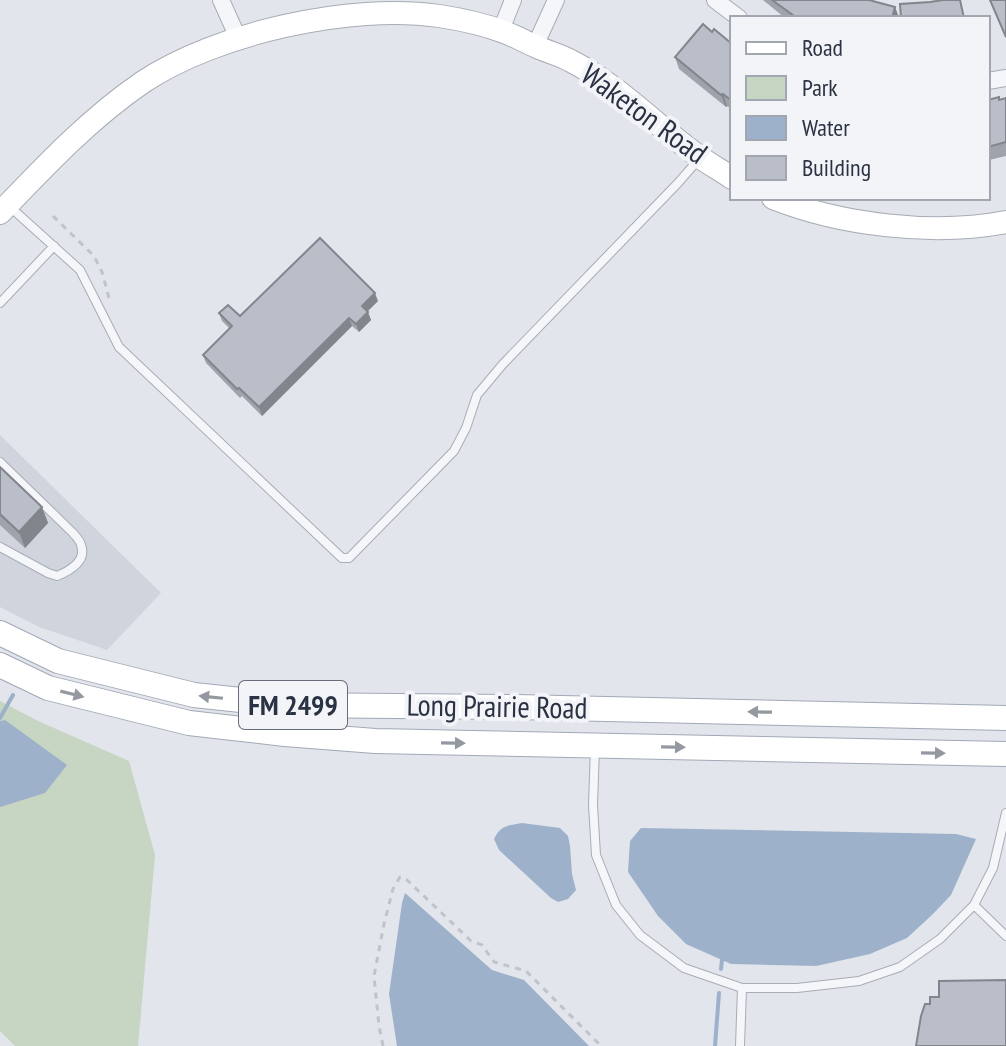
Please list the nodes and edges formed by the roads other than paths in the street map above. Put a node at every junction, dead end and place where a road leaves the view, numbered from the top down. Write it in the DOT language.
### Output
graph roads {
  1 [pos="221,0"];
  2 [pos="513,0"];
  3 [pos="556,0"];
  4 [pos="715,0"];
  5 [pos="736,16"];
  6 [pos="501,30"];
  7 [pos="238,38"];
  8 [pos="535,46"];
  9 [pos="700,158"];
  10 [pos="730,177"];
  11 [pos="778,200"];
  12 [pos="4,209"];
  13 [pos="1006,222"];
  14 [pos="54,246"];
  15 [pos="0,303"];
  16 [pos="0,462"];
  17 [pos="0,547"];
  18 [pos="0,633"];
  19 [pos="0,665"];
  20 [pos="597,709"];
  21 [pos="1006,718"];
  22 [pos="595,746"];
  23 [pos="1006,754"];
  24 [pos="1006,813"];
  25 [pos="974,905"];
  26 [pos="1006,936"];
  27 [pos="742,988"];
  28 [pos="740,1046"];
  1 -- 7 [label="street"];
  2 -- 6 [label="street"];
  3 -- 8 [label="street"];
  4 -- 5 [label="street"];
  6 -- 7 [label="street, Waketon Road"];
  6 -- 8 [label="street, Waketon Road"];
  7 -- 12 [label="street, Waketon Road"];
  8 -- 9 [label="street, Waketon Road"];
  9 -- 10 [label="street, Waketon Road"];
  9 -- 14 [label="lane"];
  11 -- 13 [label="street"];
  12 -- 14 [label="lane"];
  14 -- 15 [label="lane"];
  16 -- 17 [label="lane"];
  20 -- 18 [label="main road, Long Prairie Road / FM 2499, one-way"];
  19 -- 22 [label="main road, Long Prairie Road / FM 2499, one-way"];
  21 -- 20 [label="main road, Long Prairie Road / FM 2499, one-way"];
  20 -- 22 [label="main road"];
  22 -- 23 [label="main road, Long Prairie Road / FM 2499, one-way"];
  22 -- 27 [label="lane"];
  24 -- 25 [label="lane"];
  25 -- 26 [label="lane"];
  25 -- 27 [label="lane"];
  27 -- 28 [label="lane"];
}
